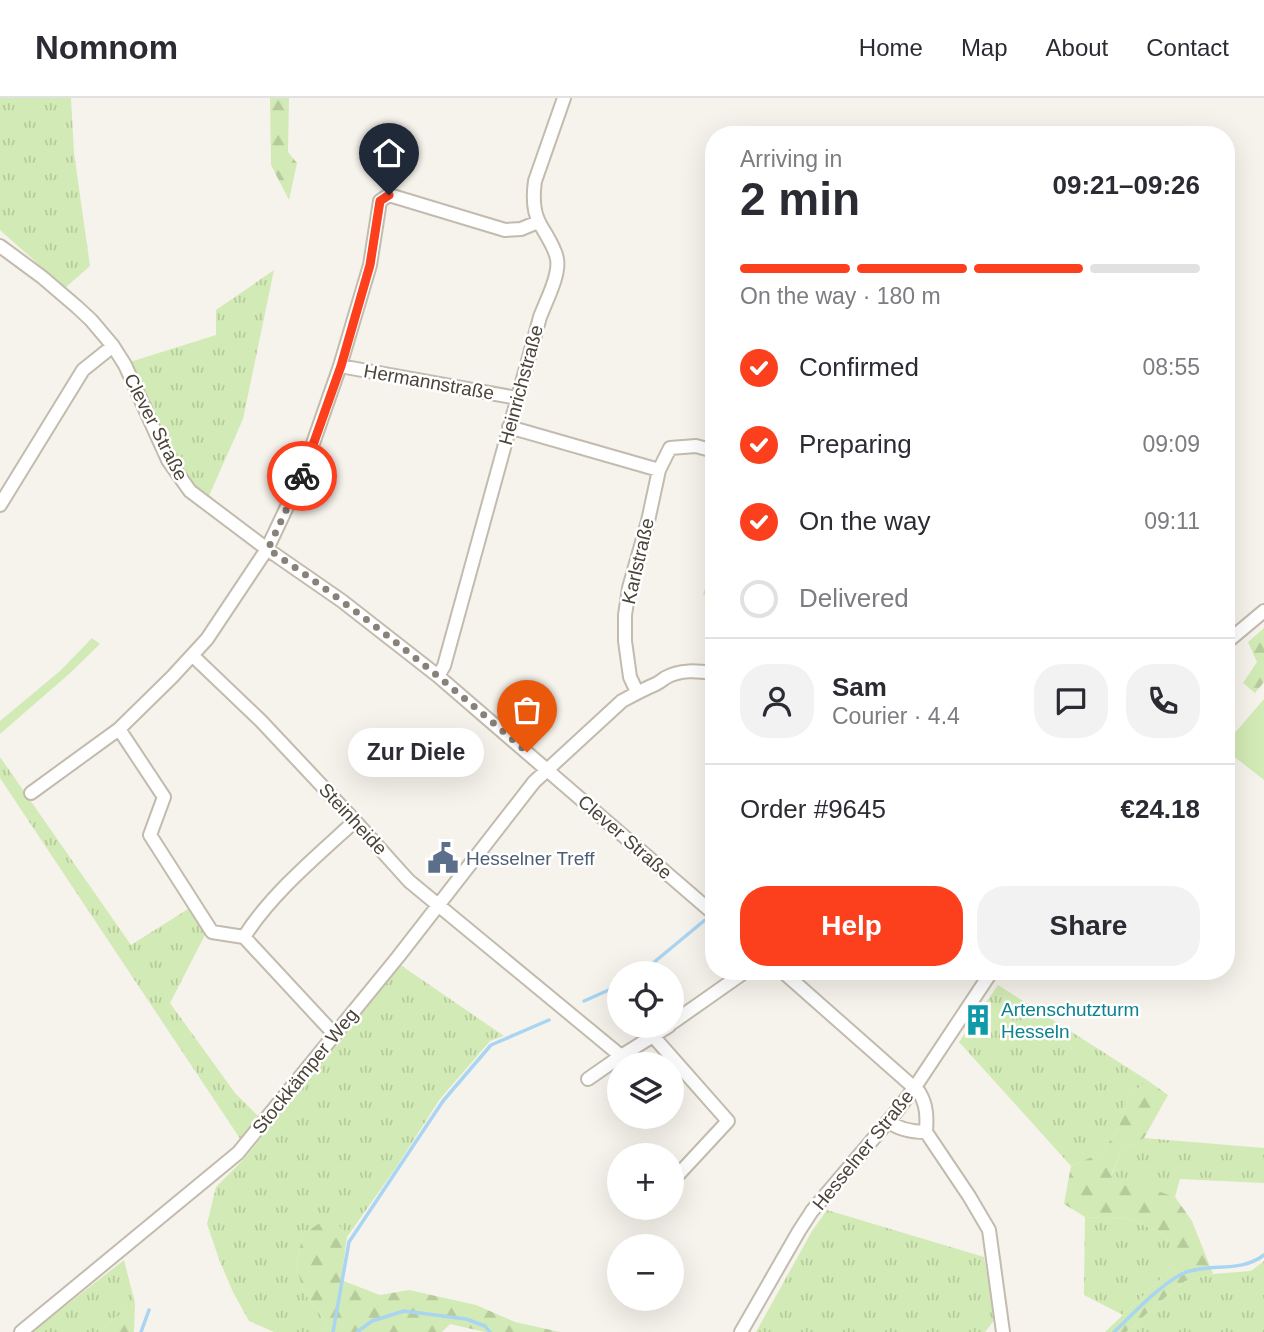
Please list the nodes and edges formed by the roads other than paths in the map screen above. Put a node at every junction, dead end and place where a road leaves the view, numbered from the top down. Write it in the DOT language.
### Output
graph roads {
  1 [pos="564,98"];
  2 [pos="538,222"];
  3 [pos="0,246"];
  4 [pos="113,346"];
  5 [pos="341,366"];
  6 [pos="517,398"];
  7 [pos="509,427"];
  8 [pos="705,448"];
  9 [pos="659,470"];
  10 [pos="0,505"];
  11 [pos="268,549"];
  12 [pos="1264,611"];
  13 [pos="1235,635"];
  14 [pos="192,656"];
  15 [pos="705,672"];
  16 [pos="438,676"];
  17 [pos="637,692"];
  18 [pos="119,729"];
  19 [pos="547,770"];
  20 [pos="31,793"];
  21 [pos="355,821"];
  22 [pos="438,905"];
  23 [pos="705,906"];
  24 [pos="244,937"];
  25 [pos="733,980"];
  26 [pos="792,980"];
  27 [pos="986,980"];
  28 [pos="684,1014"];
  29 [pos="335,1035"];
  30 [pos="650,1038"];
  31 [pos="655,1038"];
  32 [pos="616,1052"];
  33 [pos="627,1052"];
  34 [pos="607,1066"];
  35 [pos="588,1079"];
  36 [pos="915,1087"];
  37 [pos="888,1121"];
  38 [pos="926,1132"];
  39 [pos="684,1169"];
  40 [pos="21,1332"];
  41 [pos="741,1332"];
  42 [pos="1003,1332"];
  1 -- 2 [label="street, Heinrichstraße"];
  2 -- 5 [label="street"];
  2 -- 6 [label="street, Heinrichstraße"];
  3 -- 4 [label="street, Clever Straße"];
  4 -- 10 [label="street"];
  4 -- 11 [label="street, Clever Straße"];
  5 -- 6 [label="street, Hermannstraße"];
  5 -- 11 [label="street"];
  6 -- 7 [label="street, Heinrichstraße"];
  7 -- 9 [label="street"];
  7 -- 16 [label="street, Heinrichstraße"];
  8 -- 9 [label="street"];
  9 -- 17 [label="street, Karlstraße"];
  11 -- 14 [label="street"];
  11 -- 16 [label="street, Clever Straße"];
  12 -- 13 [label="street"];
  14 -- 18 [label="street"];
  14 -- 21 [label="street, Steinheide"];
  15 -- 17 [label="street, Stockkämper Weg"];
  16 -- 19 [label="street, Clever Straße"];
  17 -- 19 [label="street, Stockkämper Weg"];
  18 -- 20 [label="street"];
  18 -- 24 [label="street"];
  19 -- 22 [label="street, Stockkämper Weg"];
  19 -- 23 [label="street, Clever Straße"];
  21 -- 22 [label="street, Steinheide"];
  21 -- 24 [label="street"];
  22 -- 29 [label="street, Stockkämper Weg"];
  22 -- 32 [label="street, Steinheide"];
  24 -- 29 [label="street"];
  25 -- 28 [label="street"];
  26 -- 36 [label="street"];
  27 -- 36 [label="street, Hesselner Straße"];
  29 -- 40 [label="street, Stockkämper Weg"];
  30 -- 33 [label="street"];
  31 -- 39 [label="street"];
  34 -- 35 [label="street"];
  36 -- 37 [label="street, Hesselner Straße"];
  36 -- 38 [label="street"];
  37 -- 38 [label="street"];
  37 -- 41 [label="street, Hesselner Straße"];
  38 -- 42 [label="street"];
}
